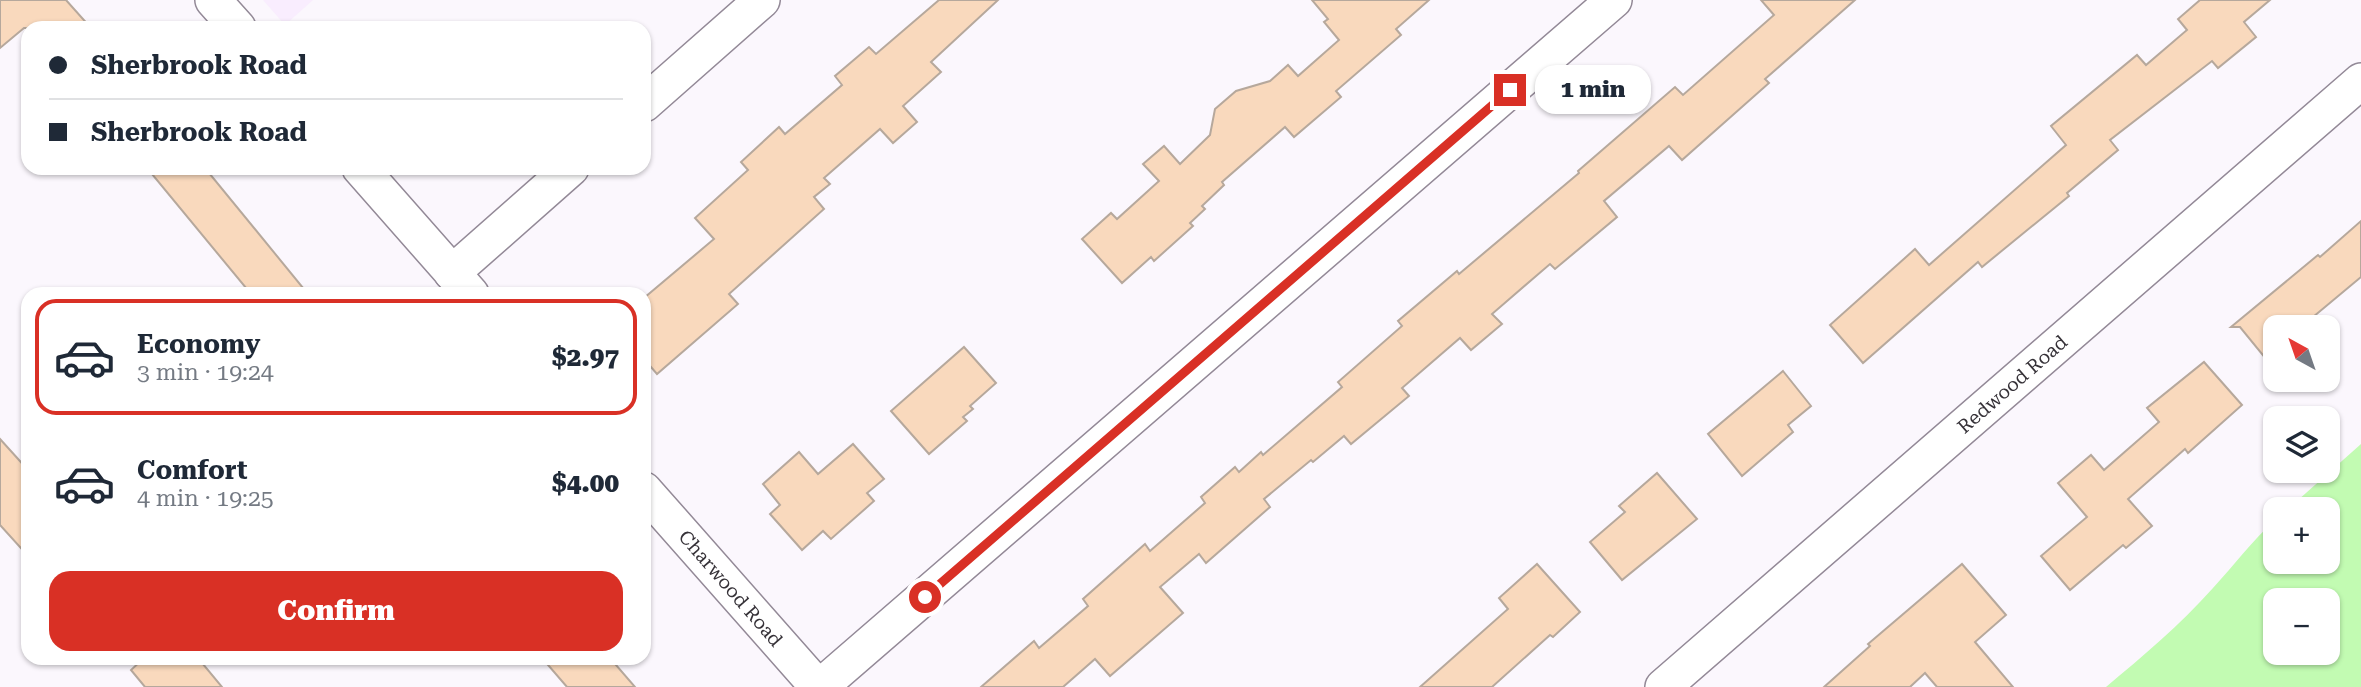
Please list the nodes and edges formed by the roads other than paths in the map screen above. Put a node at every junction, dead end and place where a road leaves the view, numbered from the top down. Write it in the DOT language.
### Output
graph roads {
  1 [pos="213,0"];
  2 [pos="762,0"];
  3 [pos="1614,0"];
  4 [pos="232,21"];
  5 [pos="2361,81"];
  6 [pos="651,98"];
  7 [pos="366,175"];
  8 [pos="564,175"];
  9 [pos="461,284"];
  10 [pos="651,498"];
  11 [pos="819,687"];
  12 [pos="1663,687"];
  1 -- 4 [label="street"];
  2 -- 6 [label="street"];
  3 -- 11 [label="street"];
  5 -- 12 [label="street, Redwood Road"];
  7 -- 9 [label="street"];
  8 -- 9 [label="street"];
  10 -- 11 [label="street, Charwood Road"];
}
